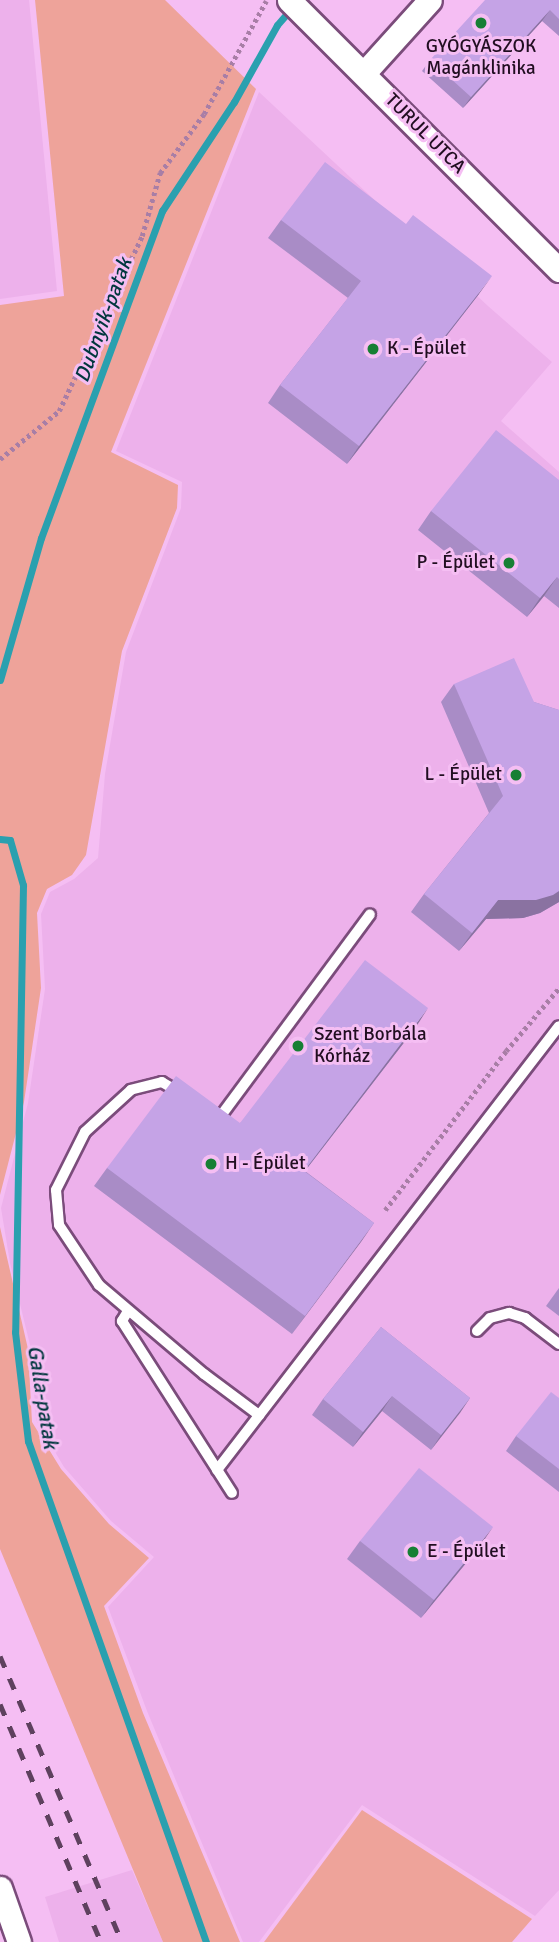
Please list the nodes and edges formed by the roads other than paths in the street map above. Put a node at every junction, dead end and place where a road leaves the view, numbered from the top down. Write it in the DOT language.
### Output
graph roads {
  1 [pos="289,0"];
  2 [pos="430,0"];
  3 [pos="364,73"];
  4 [pos="559,270"];
  5 [pos="370,914"];
  6 [pos="559,1026"];
  7 [pos="185,1096"];
  8 [pos="208,1110"];
  9 [pos="128,1311"];
  10 [pos="477,1331"];
  11 [pos="559,1344"];
  12 [pos="259,1415"];
  13 [pos="217,1469"];
  14 [pos="232,1493"];
  15 [pos="0,1888"];
  16 [pos="19,1942"];
  1 -- 3 [label="street, TURUL UTCA"];
  2 -- 3 [label="street"];
  3 -- 4 [label="street, TURUL UTCA"];
  5 -- 8 [label="lane"];
  6 -- 12 [label="lane"];
  7 -- 9 [label="lane"];
  9 -- 12 [label="lane"];
  9 -- 13 [label="lane"];
  10 -- 11 [label="lane"];
  12 -- 13 [label="lane"];
  13 -- 14 [label="lane"];
  15 -- 16 [label="street"];
}
